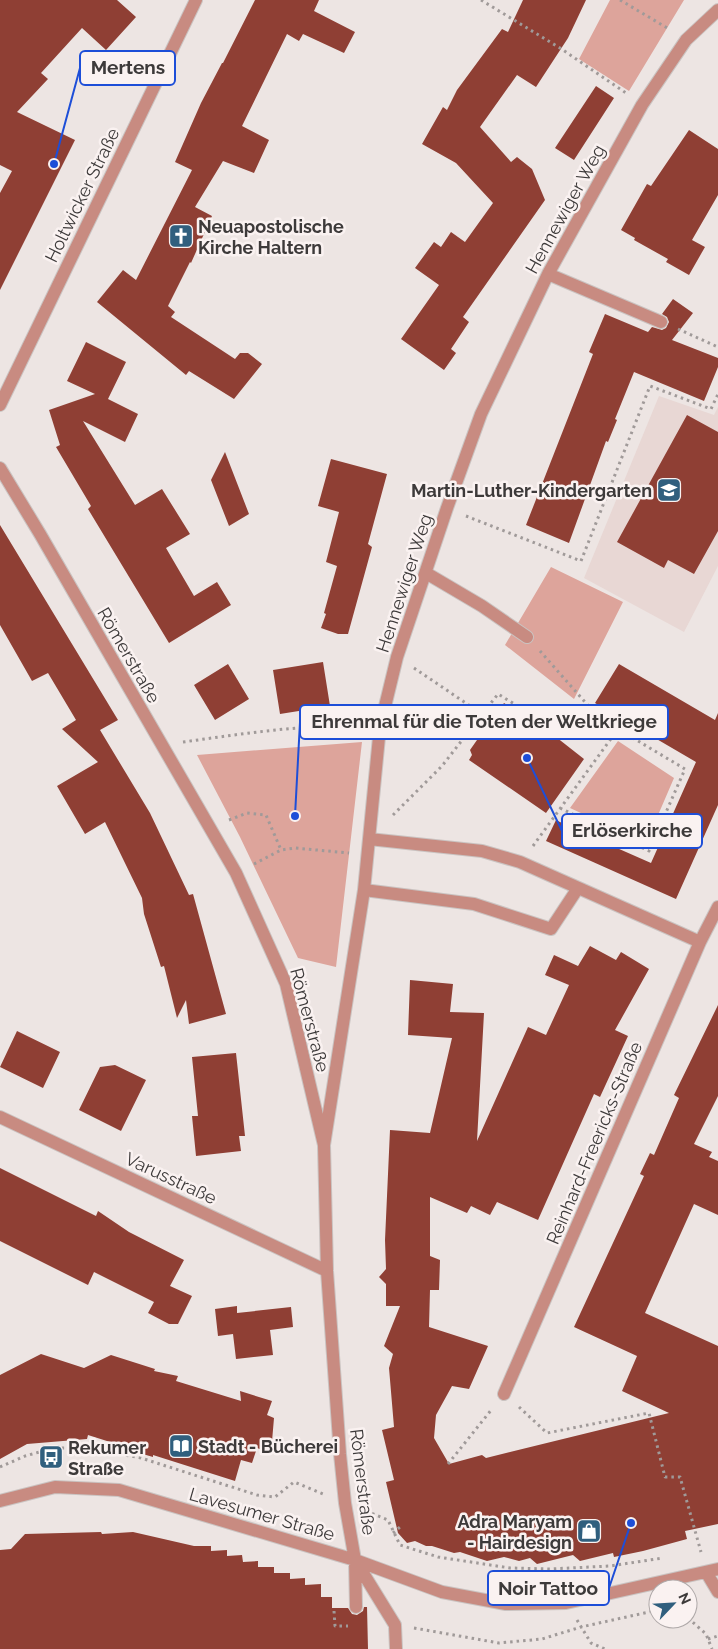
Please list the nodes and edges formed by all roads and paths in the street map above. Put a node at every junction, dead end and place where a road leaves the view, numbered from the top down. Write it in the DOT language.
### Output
graph roads {
  1 [pos="196,0"];
  2 [pos="481,0"];
  3 [pos="620,0"];
  4 [pos="718,10"];
  5 [pos="686,40"];
  6 [pos="642,105"];
  7 [pos="548,274"];
  8 [pos="661,322"];
  9 [pos="718,347"];
  10 [pos="718,394"];
  11 [pos="0,405"];
  12 [pos="0,468"];
  13 [pos="447,508"];
  14 [pos="426,574"];
  15 [pos="527,638"];
  16 [pos="398,658"];
  17 [pos="482,714"];
  18 [pos="600,718"];
  19 [pos="380,727"];
  20 [pos="618,729"];
  21 [pos="161,745"];
  22 [pos="560,808"];
  23 [pos="211,829"];
  24 [pos="369,839"];
  25 [pos="281,850"];
  26 [pos="367,854"];
  27 [pos="520,862"];
  28 [pos="236,873"];
  29 [pos="578,888"];
  30 [pos="364,890"];
  31 [pos="718,908"];
  32 [pos="700,942"];
  33 [pos="0,1117"];
  34 [pos="324,1145"];
  35 [pos="327,1271"];
  36 [pos="504,1394"];
  37 [pos="448,1464"];
  38 [pos="0,1501"];
  39 [pos="400,1527"];
  40 [pos="393,1533"];
  41 [pos="356,1560"];
  42 [pos="712,1570"];
  43 [pos="718,1592"];
  44 [pos="566,1603"];
  45 [pos="356,1607"];
  46 [pos="648,1612"];
  47 [pos="395,1625"];
  48 [pos="581,1627"];
  49 [pos="698,1627"];
  50 [pos="718,1636"];
  51 [pos="708,1639"];
  52 [pos="396,1649"];
  53 [pos="605,1649"];
  54 [pos="712,1649"];
  1 -- 11 [label="street, Holtwicker Straße"];
  2 -- 6 [label="path"];
  3 -- 5 [label="path"];
  4 -- 5 [label="street, Hennewiger Weg"];
  5 -- 6 [label="street, Hennewiger Weg"];
  6 -- 7 [label="street, Hennewiger Weg"];
  7 -- 8 [label="street"];
  7 -- 13 [label="street, Hennewiger Weg"];
  8 -- 9 [label="path"];
  10 -- 13 [label="path"];
  12 -- 21 [label="street, Römerstraße"];
  13 -- 14 [label="street, Hennewiger Weg"];
  14 -- 15 [label="street"];
  14 -- 16 [label="street, Hennewiger Weg"];
  15 -- 18 [label="path"];
  16 -- 17 [label="path"];
  16 -- 19 [label="street, Hennewiger Weg"];
  17 -- 18 [label="path"];
  17 -- 24 [label="path"];
  18 -- 20 [label="path"];
  19 -- 21 [label="path"];
  19 -- 24 [label="street, Hennewiger Weg"];
  20 -- 22 [label="path"];
  20 -- 22 [label="path"];
  21 -- 23 [label="street, Römerstraße"];
  22 -- 27 [label="path"];
  23 -- 25 [label="path"];
  23 -- 28 [label="street, Römerstraße"];
  24 -- 26 [label="street, Hennewiger Weg"];
  24 -- 27 [label="street"];
  25 -- 26 [label="path"];
  25 -- 28 [label="path"];
  26 -- 30 [label="street, Hennewiger Weg"];
  27 -- 29 [label="street"];
  28 -- 34 [label="street, Römerstraße"];
  29 -- 30 [label="street"];
  29 -- 32 [label="street"];
  30 -- 34 [label="street, Hennewiger Weg"];
  31 -- 32 [label="street, Reinhard-Freericks-Straße"];
  32 -- 36 [label="street, Reinhard-Freericks-Straße"];
  33 -- 35 [label="street, Varusstraße"];
  34 -- 35 [label="street, Römerstraße"];
  35 -- 41 [label="street, Römerstraße"];
  36 -- 37 [label="path"];
  36 -- 42 [label="path"];
  38 -- 41 [label="street, Lavesumer Straße"];
  39 -- 40 [label="path"];
  41 -- 44 [label="street, Lavesumer Straße"];
  41 -- 45 [label="street"];
  41 -- 47 [label="street"];
  42 -- 43 [label="street"];
  42 -- 44 [label="street, Lavesumer Straße"];
  44 -- 48 [label="path"];
  46 -- 48 [label="path"];
  47 -- 48 [label="path"];
  47 -- 52 [label="street"];
  48 -- 53 [label="path"];
  49 -- 51 [label="path"];
  50 -- 51 [label="path"];
  51 -- 54 [label="path"];
}
